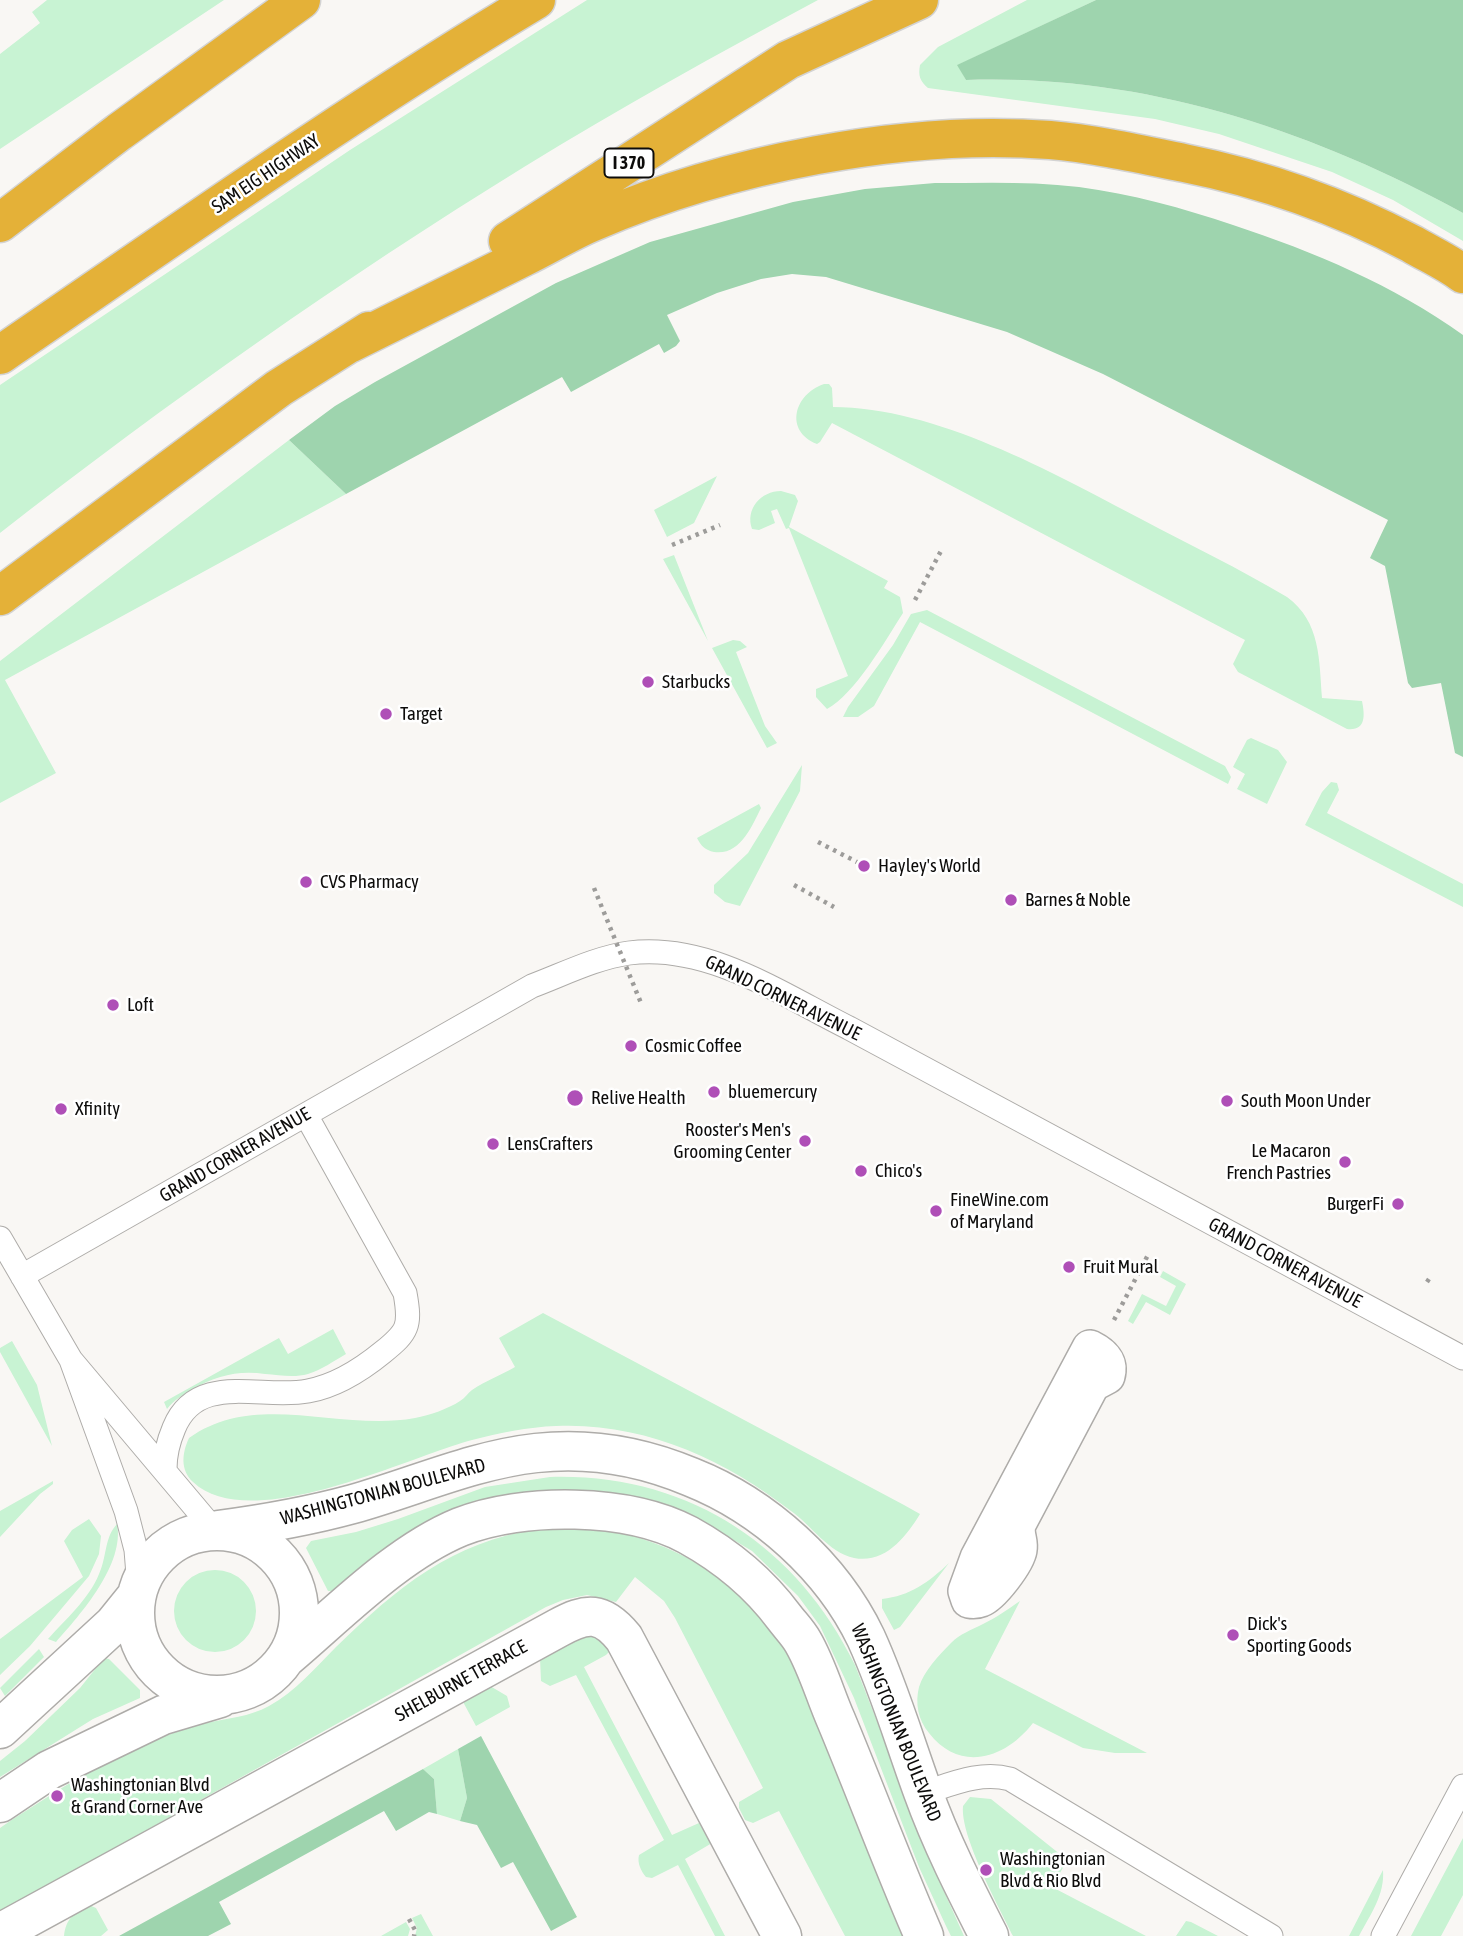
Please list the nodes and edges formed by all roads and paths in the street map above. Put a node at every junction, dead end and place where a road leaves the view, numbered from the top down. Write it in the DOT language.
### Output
graph roads {
  1 [pos="301,0"];
  2 [pos="536,0"];
  3 [pos="919,0"];
  4 [pos="249,37"];
  5 [pos="0,192"];
  6 [pos="0,223"];
  7 [pos="1463,274"];
  8 [pos="349,344"];
  9 [pos="0,355"];
  10 [pos="720,525"];
  11 [pos="672,545"];
  12 [pos="942,549"];
  13 [pos="0,596"];
  14 [pos="915,600"];
  15 [pos="818,842"];
  16 [pos="857,862"];
  17 [pos="794,885"];
  18 [pos="594,888"];
  19 [pos="834,907"];
  20 [pos="641,1003"];
  21 [pos="306,1115"];
  22 [pos="0,1238"];
  23 [pos="1149,1253"];
  24 [pos="22,1276"];
  25 [pos="1431,1276"];
  26 [pos="1427,1282"];
  27 [pos="1112,1324"];
  28 [pos="1463,1358"];
  29 [pos="71,1360"];
  30 [pos="165,1469"];
  31 [pos="217,1530"];
  32 [pos="984,1547"];
  33 [pos="137,1593"];
  34 [pos="287,1657"];
  35 [pos="239,1692"];
  36 [pos="0,1729"];
  37 [pos="1463,1786"];
  38 [pos="923,1793"];
  39 [pos="0,1803"];
  40 [pos="409,1919"];
  41 [pos="0,1933"];
  42 [pos="414,1936"];
  43 [pos="782,1936"];
  44 [pos="924,1936"];
  45 [pos="989,1936"];
  46 [pos="1272,1936"];
  47 [pos="1383,1936"];
  1 -- 4 [label="highway"];
  2 -- 9 [label="highway, SAM EIG HIGHWAY"];
  3 -- 8 [label="highway, I 370"];
  4 -- 5 [label="highway"];
  4 -- 6 [label="highway"];
  7 -- 8 [label="highway"];
  8 -- 13 [label="highway"];
  10 -- 11 [label="path"];
  12 -- 14 [label="path"];
  15 -- 16 [label="path"];
  17 -- 19 [label="path"];
  18 -- 20 [label="path, bridge"];
  21 -- 24 [label="lane, GRAND CORNER AVENUE"];
  21 -- 28 [label="lane, GRAND CORNER AVENUE"];
  21 -- 30 [label="lane"];
  22 -- 24 [label="lane"];
  23 -- 27 [label="path"];
  24 -- 29 [label="lane"];
  25 -- 26 [label="path"];
  29 -- 30 [label="lane"];
  29 -- 33 [label="lane"];
  30 -- 31 [label="lane"];
  31 -- 33 [label="street"];
  31 -- 34 [label="street"];
  31 -- 38 [label="street, WASHINGTONIAN BOULEVARD"];
  32 -- 32 [label="street"];
  33 -- 35 [label="street"];
  33 -- 36 [label="street"];
  34 -- 35 [label="street"];
  34 -- 44 [label="street"];
  35 -- 39 [label="street"];
  37 -- 47 [label="lane"];
  38 -- 45 [label="street, WASHINGTONIAN BOULEVARD"];
  38 -- 46 [label="lane"];
  40 -- 42 [label="path"];
  41 -- 43 [label="street, SHELBURNE TERRACE"];
}
